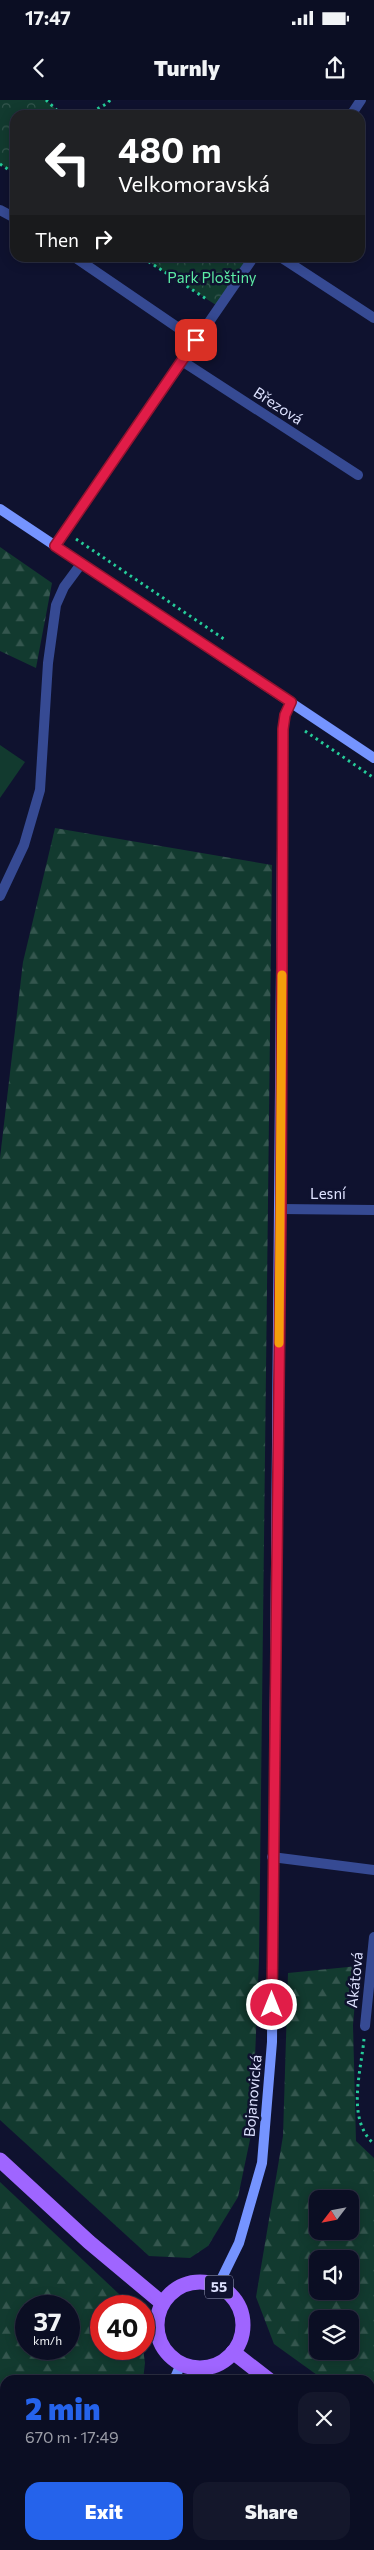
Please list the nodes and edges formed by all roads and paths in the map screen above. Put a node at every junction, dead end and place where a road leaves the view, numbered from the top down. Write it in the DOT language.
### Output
graph roads {
  1 [pos="46,100"];
  2 [pos="110,100"];
  3 [pos="57,110"];
  4 [pos="95,110"];
  5 [pos="82,262"];
  6 [pos="149,262"];
  7 [pos="250,262"];
  8 [pos="288,262"];
  9 [pos="219,307"];
  10 [pos="374,318"];
  11 [pos="196,340"];
  12 [pos="182,361"];
  13 [pos="358,475"];
  14 [pos="0,509"];
  15 [pos="65,532"];
  16 [pos="55,546"];
  17 [pos="81,564"];
  18 [pos="228,642"];
  19 [pos="291,702"];
  20 [pos="285,715"];
  21 [pos="374,758"];
  22 [pos="374,778"];
  23 [pos="0,896"];
  24 [pos="281,1209"];
  25 [pos="374,1210"];
  26 [pos="272,1857"];
  27 [pos="374,1870"];
  28 [pos="374,1937"];
  29 [pos="372,1989"];
  30 [pos="365,2026"];
  31 [pos="374,2144"];
  32 [pos="0,2160"];
  33 [pos="218,2286"];
  34 [pos="162,2304"];
  35 [pos="233,2352"];
  36 [pos="181,2364"];
  37 [pos="176,2375"];
  38 [pos="263,2375"];
  1 -- 3 [label="path"];
  2 -- 4 [label="path"];
  5 -- 11 [label="street"];
  6 -- 9 [label="path"];
  7 -- 9 [label="street"];
  8 -- 10 [label="street"];
  9 -- 11 [label="street"];
  11 -- 12 [label="street"];
  12 -- 13 [label="street, Březová"];
  12 -- 15 [label="street"];
  14 -- 16 [label="street"];
  15 -- 16 [label="street"];
  15 -- 18 [label="path"];
  16 -- 17 [label="street"];
  17 -- 19 [label="street"];
  17 -- 23 [label="street"];
  19 -- 20 [label="street, Bojanovická"];
  19 -- 21 [label="street"];
  20 -- 22 [label="path"];
  20 -- 24 [label="street, Bojanovická"];
  24 -- 25 [label="street, Lesní"];
  24 -- 26 [label="street, Bojanovická"];
  26 -- 27 [label="street"];
  26 -- 33 [label="street, Bojanovická"];
  28 -- 29 [label="street, Akátová"];
  29 -- 30 [label="street, Akátová"];
  30 -- 31 [label="path"];
  32 -- 34 [label="main road"];
  33 -- 34 [label="main road, 55"];
  33 -- 35 [label="main road, 55"];
  34 -- 36 [label="main road"];
  35 -- 36 [label="main road"];
  35 -- 38 [label="main road"];
  36 -- 37 [label="street"];
}
